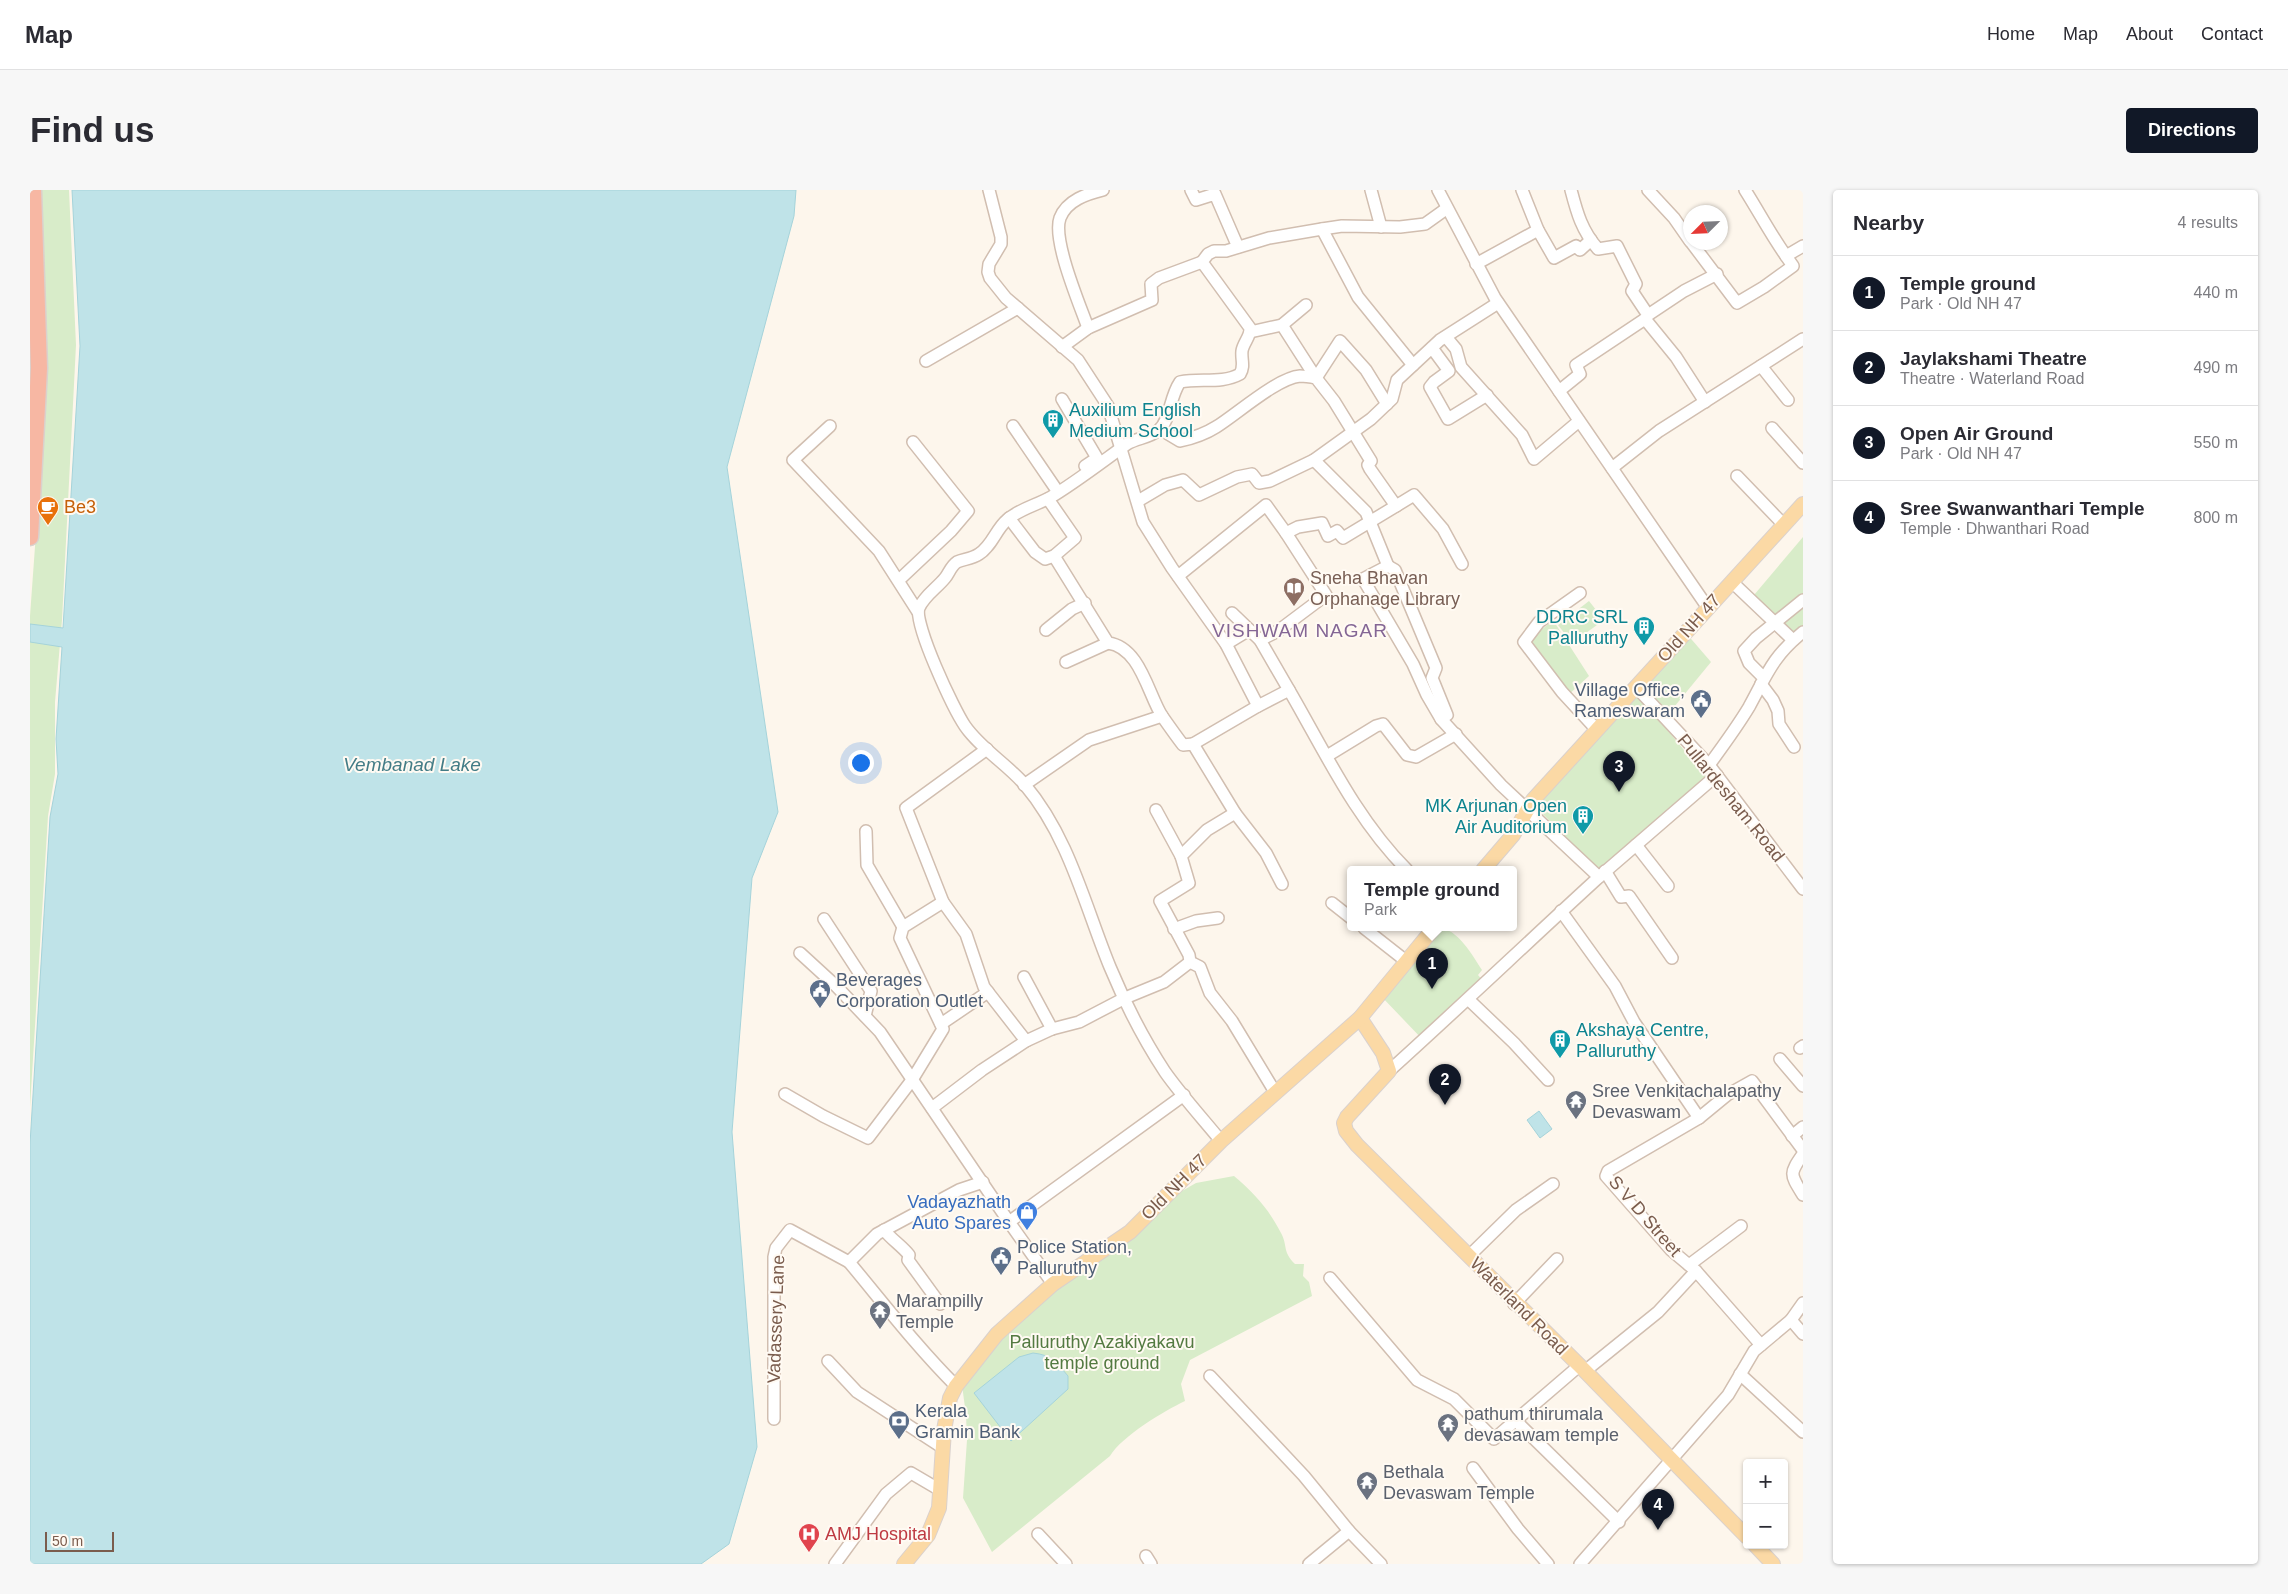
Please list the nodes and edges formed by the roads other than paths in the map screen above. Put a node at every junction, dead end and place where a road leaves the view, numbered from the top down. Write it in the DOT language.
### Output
graph roads {
  1 [pos="33,190"];
  2 [pos="989,190"];
  3 [pos="1103,190"];
  4 [pos="1191,190"];
  5 [pos="1371,190"];
  6 [pos="1438,190"];
  7 [pos="1522,190"];
  8 [pos="1572,190"];
  9 [pos="1648,190"];
  10 [pos="1746,190"];
  11 [pos="1446,209"];
  12 [pos="1381,226"];
  13 [pos="1322,229"];
  14 [pos="1538,230"];
  15 [pos="1683,231"];
  16 [pos="1591,240"];
  17 [pos="1803,246"];
  18 [pos="1238,247"];
  19 [pos="1698,250"];
  20 [pos="1786,256"];
  21 [pos="1202,262"];
  22 [pos="1476,264"];
  23 [pos="1717,274"];
  24 [pos="1498,303"];
  25 [pos="1306,305"];
  26 [pos="1018,308"];
  27 [pos="1647,317"];
  28 [pos="1282,325"];
  29 [pos="1088,328"];
  30 [pos="1250,332"];
  31 [pos="1446,337"];
  32 [pos="1803,339"];
  33 [pos="1062,347"];
  34 [pos="1432,348"];
  35 [pos="926,361"];
  36 [pos="1413,365"];
  37 [pos="1761,366"];
  38 [pos="1316,378"];
  39 [pos="1559,391"];
  40 [pos="1487,395"];
  41 [pos="1062,398"];
  42 [pos="1788,400"];
  43 [pos="1705,402"];
  44 [pos="1387,404"];
  45 [pos="1580,421"];
  46 [pos="830,426"];
  47 [pos="1013,426"];
  48 [pos="1772,428"];
  49 [pos="1160,429"];
  50 [pos="1352,433"];
  51 [pos="914,442"];
  52 [pos="1121,450"];
  53 [pos="1314,460"];
  54 [pos="1803,463"];
  55 [pos="1612,468"];
  56 [pos="1737,476"];
  57 [pos="1056,489"];
  58 [pos="1048,499"];
  59 [pos="1138,500"];
  60 [pos="1803,504"];
  61 [pos="1396,506"];
  62 [pos="1009,518"];
  63 [pos="1369,521"];
  64 [pos="1784,525"];
  65 [pos="1286,533"];
  66 [pos="30,537"];
  67 [pos="1054,556"];
  68 [pos="1462,564"];
  69 [pos="1388,566"];
  70 [pos="1178,576"];
  71 [pos="899,580"];
  72 [pos="1732,582"];
  73 [pos="1580,593"];
  74 [pos="1803,600"];
  75 [pos="1085,603"];
  76 [pos="1708,608"];
  77 [pos="918,612"];
  78 [pos="1232,613"];
  79 [pos="1775,622"];
  80 [pos="1046,630"];
  81 [pos="1249,630"];
  82 [pos="1803,632"];
  83 [pos="1260,640"];
  84 [pos="1793,640"];
  85 [pos="1108,643"];
  86 [pos="1226,644"];
  87 [pos="1066,662"];
  88 [pos="1762,680"];
  89 [pos="1636,687"];
  90 [pos="1289,690"];
  91 [pos="1258,706"];
  92 [pos="1162,716"];
  93 [pos="1441,719"];
  94 [pos="1597,730"];
  95 [pos="1456,734"];
  96 [pos="1193,744"];
  97 [pos="1794,748"];
  98 [pos="987,749"];
  99 [pos="1327,756"];
  100 [pos="1709,765"];
  101 [pos="1717,775"];
  102 [pos="1024,784"];
  103 [pos="1156,810"];
  104 [pos="1528,810"];
  105 [pos="1235,813"];
  106 [pos="866,831"];
  107 [pos="1636,845"];
  108 [pos="1181,856"];
  109 [pos="1403,866"];
  110 [pos="1486,866"];
  111 [pos="1602,874"];
  112 [pos="1282,884"];
  113 [pos="1668,886"];
  114 [pos="1803,889"];
  115 [pos="943,902"];
  116 [pos="1332,902"];
  117 [pos="1561,911"];
  118 [pos="1347,915"];
  119 [pos="1218,918"];
  120 [pos="824,919"];
  121 [pos="903,927"];
  122 [pos="1174,929"];
  123 [pos="1368,931"];
  124 [pos="1431,931"];
  125 [pos="800,953"];
  126 [pos="1672,958"];
  127 [pos="1406,961"];
  128 [pos="1190,962"];
  129 [pos="1024,977"];
  130 [pos="988,992"];
  131 [pos="1125,998"];
  132 [pos="1468,1000"];
  133 [pos="865,1016"];
  134 [pos="1360,1018"];
  135 [pos="941,1024"];
  136 [pos="1052,1029"];
  137 [pos="1026,1040"];
  138 [pos="1780,1059"];
  139 [pos="1389,1071"];
  140 [pos="912,1080"];
  141 [pos="1548,1080"];
  142 [pos="1803,1086"];
  143 [pos="1276,1092"];
  144 [pos="785,1094"];
  145 [pos="1184,1095"];
  146 [pos="932,1108"];
  147 [pos="1699,1118"];
  148 [pos="1803,1127"];
  149 [pos="1792,1136"];
  150 [pos="1221,1142"];
  151 [pos="1803,1150"];
  152 [pos="1803,1154"];
  153 [pos="983,1182"];
  154 [pos="1553,1184"];
  155 [pos="1803,1194"];
  156 [pos="1008,1222"];
  157 [pos="1741,1226"];
  158 [pos="884,1230"];
  159 [pos="1470,1256"];
  160 [pos="1557,1259"];
  161 [pos="849,1262"];
  162 [pos="1693,1268"];
  163 [pos="1330,1278"];
  164 [pos="1053,1284"];
  165 [pos="1803,1303"];
  166 [pos="940,1304"];
  167 [pos="1514,1304"];
  168 [pos="1792,1320"];
  169 [pos="1803,1334"];
  170 [pos="1762,1344"];
  171 [pos="828,1361"];
  172 [pos="1582,1368"];
  173 [pos="1740,1374"];
  174 [pos="1210,1376"];
  175 [pos="956,1386"];
  176 [pos="774,1419"];
  177 [pos="1516,1421"];
  178 [pos="1803,1432"];
  179 [pos="943,1448"];
  180 [pos="1671,1459"];
  181 [pos="1473,1468"];
  182 [pos="940,1490"];
  183 [pos="1619,1522"];
  184 [pos="1349,1531"];
  185 [pos="1743,1533"];
  186 [pos="1038,1534"];
  187 [pos="1759,1549"];
  188 [pos="835,1564"];
  189 [pos="904,1564"];
  190 [pos="1066,1564"];
  191 [pos="1309,1564"];
  192 [pos="1381,1564"];
  193 [pos="1548,1564"];
  194 [pos="1580,1564"];
  195 [pos="1773,1564"];
  1 -- 66 [label="highway"];
  2 -- 26 [label="street"];
  3 -- 29 [label="street"];
  4 -- 18 [label="street"];
  5 -- 12 [label="street"];
  6 -- 11 [label="street"];
  7 -- 14 [label="street"];
  8 -- 16 [label="street"];
  9 -- 15 [label="street"];
  10 -- 20 [label="street"];
  11 -- 12 [label="street"];
  11 -- 22 [label="street"];
  12 -- 13 [label="street"];
  13 -- 18 [label="street"];
  13 -- 36 [label="street"];
  14 -- 16 [label="street"];
  14 -- 22 [label="street"];
  16 -- 27 [label="street"];
  17 -- 20 [label="street"];
  18 -- 21 [label="street"];
  19 -- 23 [label="street"];
  20 -- 23 [label="street"];
  21 -- 29 [label="street"];
  21 -- 30 [label="street"];
  22 -- 24 [label="street"];
  23 -- 27 [label="street"];
  24 -- 31 [label="street"];
  24 -- 39 [label="street"];
  25 -- 28 [label="street"];
  26 -- 33 [label="street"];
  26 -- 35 [label="street"];
  27 -- 39 [label="street"];
  27 -- 43 [label="street"];
  28 -- 30 [label="street"];
  28 -- 38 [label="street"];
  29 -- 33 [label="street"];
  30 -- 49 [label="street"];
  31 -- 34 [label="street"];
  31 -- 40 [label="street"];
  32 -- 37 [label="street"];
  33 -- 52 [label="street"];
  34 -- 36 [label="street"];
  34 -- 40 [label="street"];
  36 -- 44 [label="street"];
  37 -- 42 [label="street"];
  37 -- 43 [label="street"];
  38 -- 44 [label="street"];
  38 -- 49 [label="street"];
  38 -- 50 [label="street"];
  39 -- 45 [label="street"];
  40 -- 45 [label="street"];
  41 -- 57 [label="street"];
  43 -- 55 [label="street"];
  44 -- 50 [label="street"];
  45 -- 55 [label="street"];
  46 -- 71 [label="street"];
  47 -- 57 [label="street"];
  48 -- 54 [label="street"];
  49 -- 52 [label="street"];
  50 -- 53 [label="street"];
  50 -- 61 [label="street"];
  51 -- 71 [label="street"];
  52 -- 57 [label="street"];
  52 -- 59 [label="street"];
  53 -- 59 [label="street"];
  53 -- 63 [label="street"];
  55 -- 76 [label="street"];
  56 -- 64 [label="street"];
  57 -- 58 [label="street"];
  58 -- 62 [label="street"];
  58 -- 67 [label="street"];
  59 -- 70 [label="street"];
  60 -- 64 [label="main road, Old NH 47"];
  61 -- 63 [label="street"];
  61 -- 68 [label="street"];
  62 -- 67 [label="street"];
  62 -- 77 [label="street"];
  63 -- 65 [label="street"];
  63 -- 69 [label="street"];
  64 -- 72 [label="main road, Old NH 47"];
  65 -- 70 [label="street"];
  65 -- 83 [label="street"];
  67 -- 75 [label="street"];
  69 -- 93 [label="street"];
  69 -- 93 [label="street"];
  70 -- 86 [label="street"];
  71 -- 77 [label="street"];
  72 -- 76 [label="main road, Old NH 47"];
  72 -- 79 [label="street"];
  73 -- 94 [label="street"];
  74 -- 79 [label="street"];
  75 -- 80 [label="street"];
  75 -- 85 [label="street"];
  76 -- 89 [label="main road, Old NH 47"];
  77 -- 98 [label="street"];
  78 -- 81 [label="street"];
  79 -- 84 [label="street"];
  79 -- 88 [label="street"];
  81 -- 83 [label="street"];
  81 -- 86 [label="street"];
  82 -- 84 [label="street"];
  83 -- 90 [label="street"];
  84 -- 88 [label="street"];
  85 -- 87 [label="street"];
  85 -- 92 [label="street"];
  86 -- 91 [label="street"];
  88 -- 97 [label="street"];
  88 -- 100 [label="street"];
  89 -- 94 [label="main road, Old NH 47"];
  89 -- 100 [label="street, Pullardesham Road"];
  90 -- 91 [label="street"];
  90 -- 99 [label="street"];
  91 -- 96 [label="street"];
  92 -- 96 [label="street"];
  92 -- 102 [label="street"];
  93 -- 95 [label="street"];
  94 -- 104 [label="main road, Old NH 47"];
  95 -- 99 [label="street"];
  95 -- 104 [label="street"];
  96 -- 105 [label="street"];
  98 -- 102 [label="street"];
  98 -- 115 [label="street"];
  99 -- 109 [label="street"];
  100 -- 101 [label="street, Pullardesham Road"];
  101 -- 107 [label="street"];
  101 -- 114 [label="street, Pullardesham Road"];
  102 -- 131 [label="street"];
  103 -- 108 [label="street"];
  104 -- 110 [label="main road, Old NH 47"];
  104 -- 111 [label="street"];
  105 -- 108 [label="street"];
  105 -- 112 [label="street"];
  106 -- 121 [label="street"];
  107 -- 111 [label="street"];
  107 -- 113 [label="street"];
  108 -- 122 [label="street"];
  111 -- 117 [label="street"];
  111 -- 126 [label="street"];
  115 -- 121 [label="street"];
  115 -- 130 [label="street"];
  116 -- 118 [label="street"];
  117 -- 132 [label="street"];
  117 -- 147 [label="street"];
  119 -- 122 [label="street"];
  120 -- 133 [label="street"];
  121 -- 135 [label="street"];
  122 -- 128 [label="street"];
  123 -- 127 [label="street"];
  124 -- 127 [label="main road, Old NH 47"];
  125 -- 133 [label="street"];
  127 -- 134 [label="main road, Old NH 47"];
  128 -- 131 [label="street"];
  128 -- 143 [label="street"];
  129 -- 136 [label="street"];
  130 -- 135 [label="street"];
  130 -- 137 [label="street"];
  131 -- 136 [label="street"];
  131 -- 145 [label="street"];
  132 -- 139 [label="street"];
  132 -- 141 [label="street"];
  133 -- 140 [label="street"];
  134 -- 139 [label="main road"];
  134 -- 143 [label="main road, Old NH 47"];
  135 -- 140 [label="street"];
  136 -- 137 [label="street"];
  137 -- 146 [label="street"];
  138 -- 142 [label="street"];
  139 -- 159 [label="main road, Waterland Road"];
  140 -- 144 [label="street"];
  140 -- 146 [label="street"];
  143 -- 150 [label="main road, Old NH 47"];
  145 -- 150 [label="street"];
  145 -- 156 [label="street"];
  146 -- 153 [label="street"];
  147 -- 149 [label="street"];
  147 -- 162 [label="street, S V D Street"];
  148 -- 149 [label="street"];
  149 -- 151 [label="street"];
  150 -- 164 [label="main road, Old NH 47"];
  152 -- 155 [label="street"];
  153 -- 156 [label="street"];
  153 -- 158 [label="street"];
  154 -- 159 [label="street"];
  156 -- 164 [label="street"];
  157 -- 162 [label="street"];
  158 -- 161 [label="street"];
  158 -- 166 [label="street"];
  159 -- 167 [label="main road, Waterland Road"];
  160 -- 167 [label="street"];
  161 -- 175 [label="street"];
  161 -- 176 [label="street, Vadassery Lane"];
  162 -- 170 [label="street, S V D Street"];
  162 -- 172 [label="street"];
  163 -- 177 [label="street"];
  164 -- 175 [label="main road, Old NH 47"];
  165 -- 168 [label="street"];
  167 -- 172 [label="main road, Waterland Road"];
  168 -- 169 [label="street"];
  168 -- 170 [label="street"];
  170 -- 173 [label="street"];
  171 -- 179 [label="street"];
  172 -- 177 [label="street"];
  172 -- 180 [label="main road, Waterland Road"];
  173 -- 178 [label="street"];
  173 -- 180 [label="street"];
  174 -- 184 [label="street"];
  175 -- 179 [label="main road, Old NH 47"];
  177 -- 183 [label="street"];
  179 -- 182 [label="main road, Old NH 47"];
  180 -- 183 [label="street"];
  180 -- 185 [label="main road, Waterland Road"];
  181 -- 193 [label="street"];
  182 -- 188 [label="street"];
  182 -- 189 [label="main road, Old NH 47"];
  183 -- 194 [label="street"];
  184 -- 191 [label="street"];
  184 -- 192 [label="street"];
  186 -- 190 [label="street"];
  187 -- 195 [label="main road"];
}
